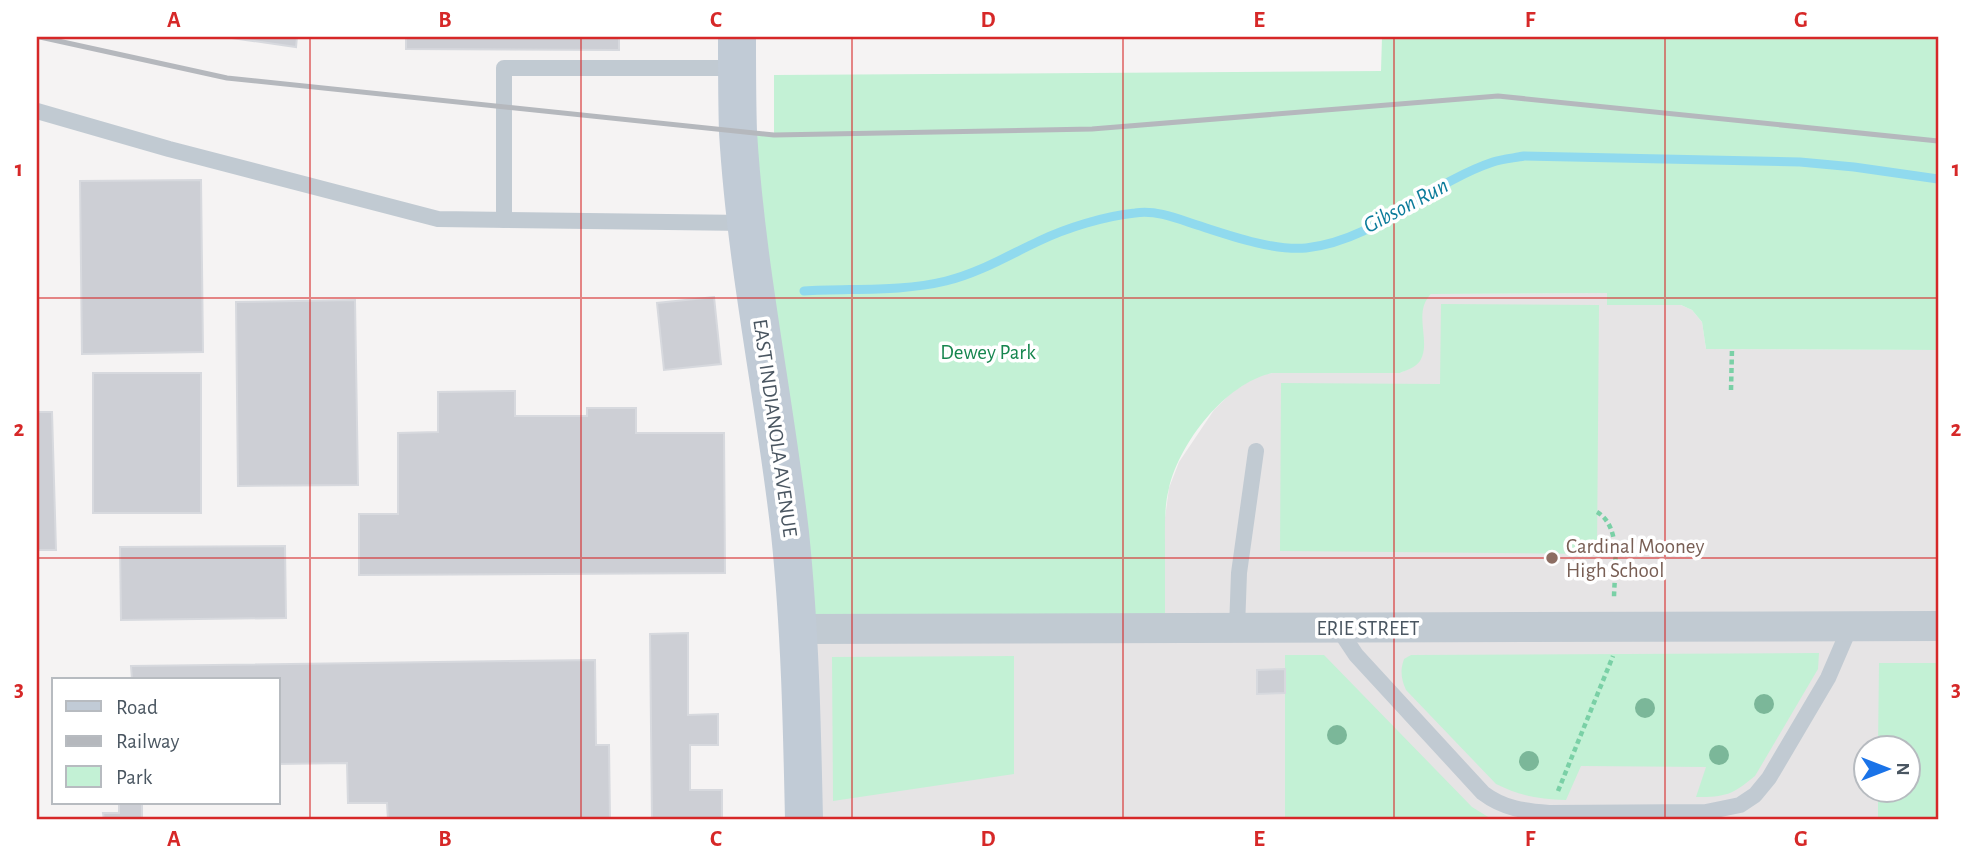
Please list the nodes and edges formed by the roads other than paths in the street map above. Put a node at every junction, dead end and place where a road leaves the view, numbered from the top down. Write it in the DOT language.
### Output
graph roads {
  1 [pos="737,53"];
  2 [pos="37,111"];
  3 [pos="504,220"];
  4 [pos="747,223"];
  5 [pos="1255,451"];
  6 [pos="1938,626"];
  7 [pos="1850,627"];
  8 [pos="1237,628"];
  9 [pos="1338,628"];
  10 [pos="798,629"];
  11 [pos="804,820"];
  1 -- 3 [label="lane"];
  1 -- 4 [label="street, EAST INDIANOLA AVENUE"];
  2 -- 3 [label="lane"];
  3 -- 4 [label="lane"];
  4 -- 10 [label="street, EAST INDIANOLA AVENUE"];
  5 -- 8 [label="lane"];
  6 -- 7 [label="street, ERIE STREET"];
  7 -- 9 [label="street, ERIE STREET"];
  7 -- 9 [label="lane"];
  8 -- 9 [label="street, ERIE STREET"];
  8 -- 10 [label="street, ERIE STREET"];
  10 -- 11 [label="street, EAST INDIANOLA AVENUE"];
}
